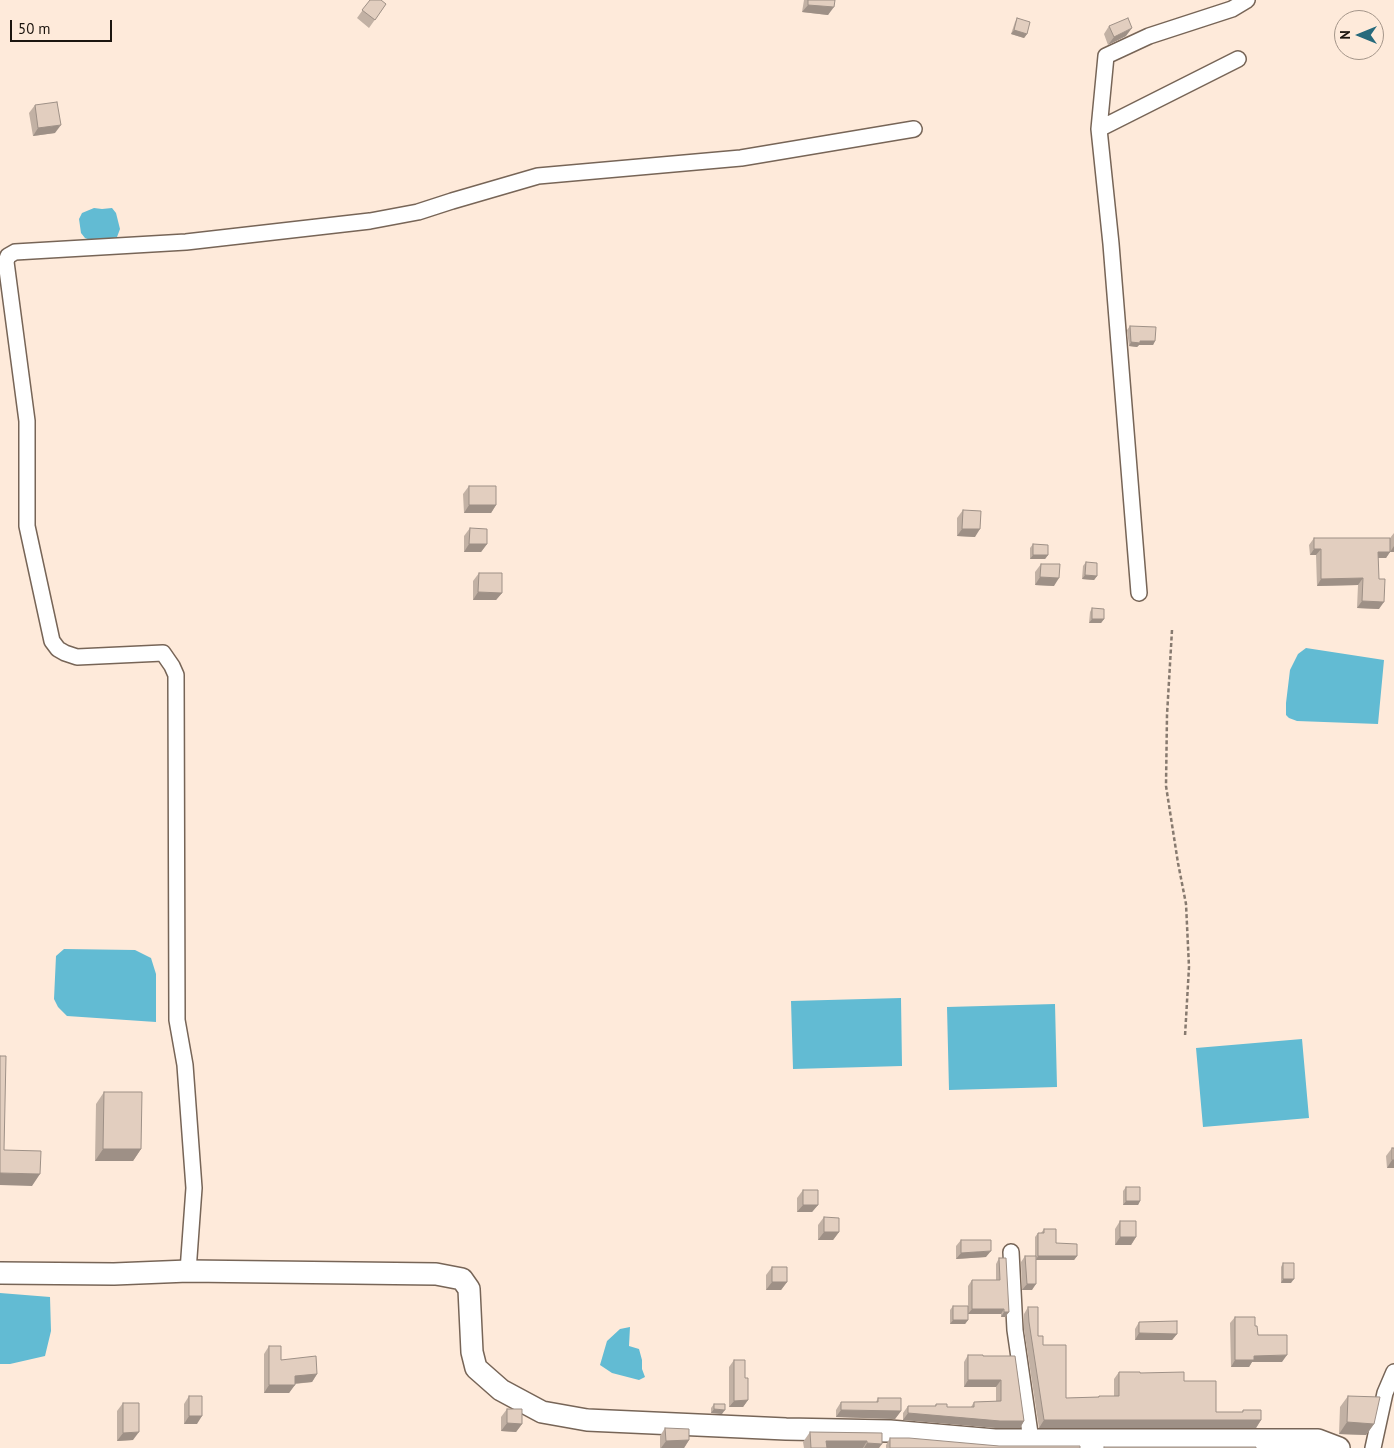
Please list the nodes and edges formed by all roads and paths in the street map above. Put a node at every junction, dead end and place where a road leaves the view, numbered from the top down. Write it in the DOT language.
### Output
graph roads {
  1 [pos="1247,0"];
  2 [pos="1238,59"];
  3 [pos="1099,128"];
  4 [pos="914,129"];
  5 [pos="1139,593"];
  6 [pos="1172,630"];
  7 [pos="1185,1036"];
  8 [pos="1010,1252"];
  9 [pos="188,1271"];
  10 [pos="0,1273"];
  11 [pos="1394,1372"];
  12 [pos="1037,1443"];
  13 [pos="1339,1448"];
  14 [pos="1373,1448"];
  1 -- 3 [label="street"];
  2 -- 3 [label="street"];
  3 -- 5 [label="street"];
  4 -- 9 [label="street"];
  6 -- 7 [label="path"];
  8 -- 12 [label="street"];
  9 -- 10 [label="main road"];
  9 -- 12 [label="main road"];
  11 -- 14 [label="street"];
  12 -- 13 [label="main road"];
}
